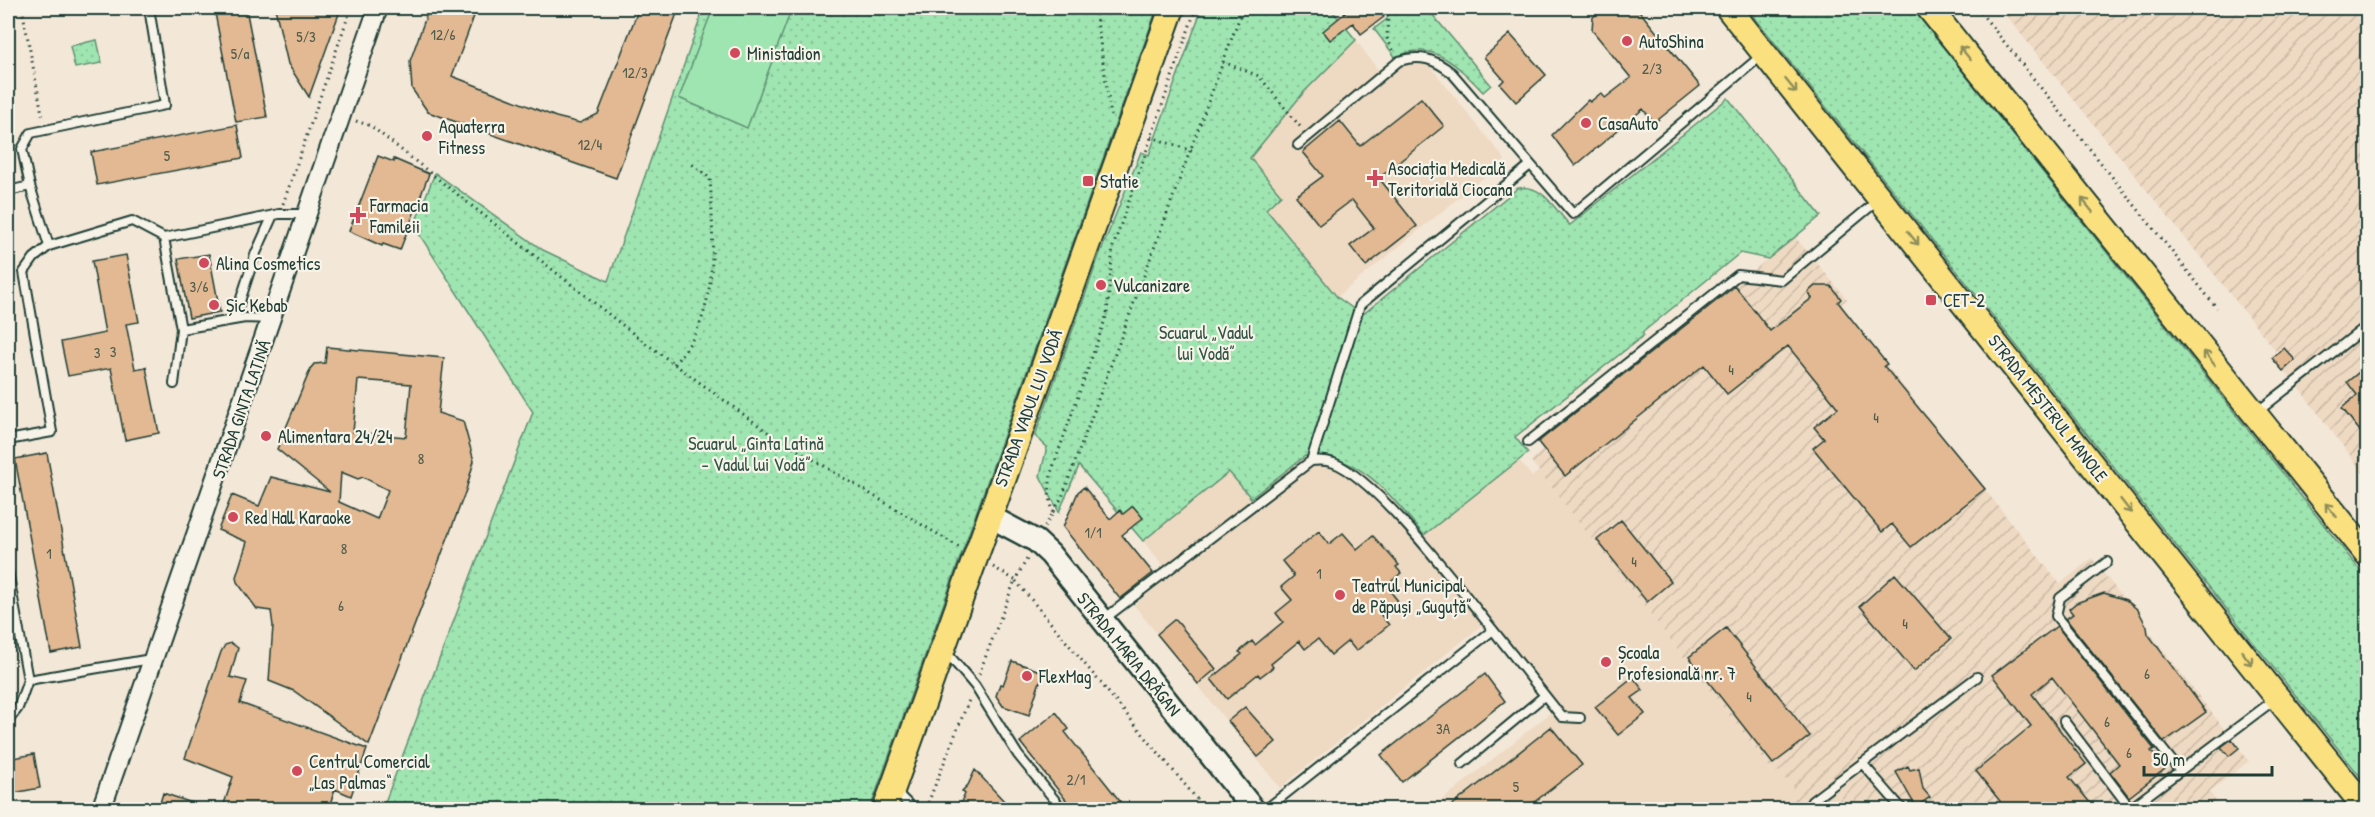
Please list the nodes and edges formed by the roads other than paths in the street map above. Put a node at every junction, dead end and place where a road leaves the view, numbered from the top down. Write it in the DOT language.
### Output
graph roads {
  1 [pos="149,8"];
  2 [pos="378,8"];
  3 [pos="1172,8"];
  4 [pos="1728,8"];
  5 [pos="1929,8"];
  6 [pos="1764,53"];
  7 [pos="1298,145"];
  8 [pos="1529,166"];
  9 [pos="30,186"];
  10 [pos="8,191"];
  11 [pos="1881,198"];
  12 [pos="308,214"];
  13 [pos="276,215"];
  14 [pos="164,238"];
  15 [pos="49,246"];
  16 [pos="272,319"];
  17 [pos="234,320"];
  18 [pos="2367,325"];
  19 [pos="181,329"];
  20 [pos="174,384"];
  21 [pos="2254,414"];
  22 [pos="8,440"];
  23 [pos="1528,442"];
  24 [pos="1311,461"];
  25 [pos="989,516"];
  26 [pos="2367,555"];
  27 [pos="2107,562"];
  28 [pos="8,571"];
  29 [pos="1101,621"];
  30 [pos="1492,630"];
  31 [pos="942,648"];
  32 [pos="154,658"];
  33 [pos="1977,677"];
  34 [pos="28,680"];
  35 [pos="1544,696"];
  36 [pos="2278,697"];
  37 [pos="1580,718"];
  38 [pos="8,721"];
  39 [pos="2064,721"];
  40 [pos="1862,763"];
  41 [pos="1462,764"];
  42 [pos="2180,771"];
  43 [pos="889,799"];
  44 [pos="2129,809"];
  45 [pos="101,810"];
  46 [pos="914,810"];
  47 [pos="1063,810"];
  48 [pos="1254,810"];
  49 [pos="1264,810"];
  50 [pos="1807,810"];
  51 [pos="1903,810"];
  52 [pos="2367,810"];
  1 -- 9 [label="lane"];
  2 -- 12 [label="street, STRADA GINTA LATINĂ"];
  3 -- 25 [label="main road, STRADA VADUL LUI VODĂ"];
  4 -- 6 [label="main road, STRADA MEȘTERUL MANOLE"];
  21 -- 5 [label="main road, one-way"];
  6 -- 8 [label="lane"];
  6 -- 11 [label="main road, STRADA MEȘTERUL MANOLE, one-way"];
  7 -- 8 [label="lane"];
  8 -- 24 [label="lane"];
  9 -- 10 [label="lane"];
  9 -- 15 [label="lane"];
  11 -- 23 [label="lane"];
  11 -- 36 [label="main road, STRADA MEȘTERUL MANOLE, one-way"];
  12 -- 13 [label="lane"];
  12 -- 16 [label="street, STRADA GINTA LATINĂ"];
  13 -- 14 [label="lane"];
  13 -- 17 [label="lane"];
  14 -- 15 [label="lane"];
  14 -- 19 [label="lane"];
  15 -- 22 [label="lane"];
  16 -- 17 [label="lane"];
  16 -- 32 [label="street, STRADA GINTA LATINĂ"];
  17 -- 19 [label="lane"];
  18 -- 21 [label="lane"];
  19 -- 20 [label="lane"];
  26 -- 21 [label="main road, one-way"];
  24 -- 29 [label="lane"];
  24 -- 30 [label="lane"];
  25 -- 29 [label="main road, STRADA MARIA DRĂGAN"];
  25 -- 31 [label="main road, STRADA VADUL LUI VODĂ"];
  27 -- 42 [label="lane"];
  28 -- 34 [label="lane"];
  29 -- 48 [label="main road, STRADA MARIA DRĂGAN"];
  30 -- 35 [label="lane"];
  30 -- 49 [label="lane"];
  31 -- 43 [label="main road, STRADA VADUL LUI VODĂ"];
  31 -- 47 [label="lane"];
  32 -- 34 [label="lane"];
  32 -- 45 [label="street, STRADA GINTA LATINĂ"];
  33 -- 40 [label="lane"];
  34 -- 38 [label="lane"];
  35 -- 37 [label="lane"];
  35 -- 41 [label="lane"];
  36 -- 42 [label="lane"];
  36 -- 52 [label="main road, STRADA MEȘTERUL MANOLE"];
  39 -- 44 [label="lane"];
  40 -- 50 [label="lane"];
  40 -- 51 [label="lane"];
  42 -- 44 [label="lane"];
  43 -- 46 [label="lane"];
}
